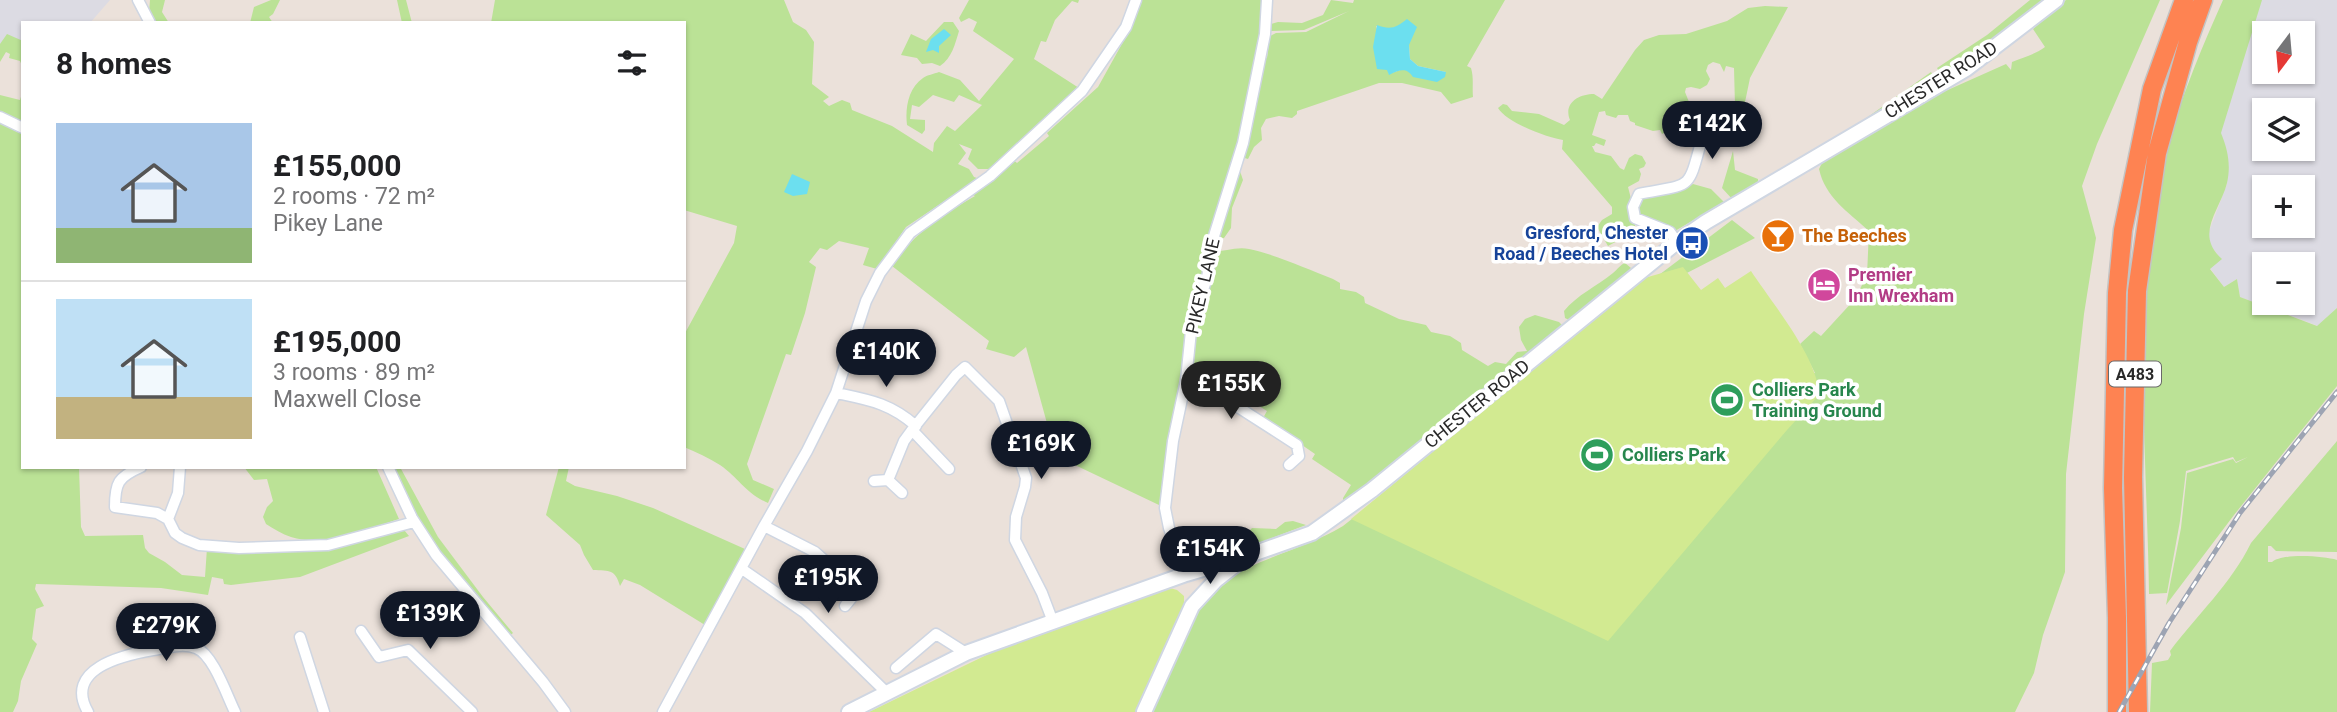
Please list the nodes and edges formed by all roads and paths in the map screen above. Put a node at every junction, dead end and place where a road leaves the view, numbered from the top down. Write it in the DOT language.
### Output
graph roads {
  1 [pos="138,0"];
  2 [pos="1130,0"];
  3 [pos="1136,0"];
  4 [pos="1267,0"];
  5 [pos="2056,0"];
  6 [pos="2184,0"];
  7 [pos="2203,0"];
  8 [pos="2210,0"];
  9 [pos="149,21"];
  10 [pos="1126,27"];
  11 [pos="2188,42"];
  12 [pos="0,117"];
  13 [pos="21,127"];
  14 [pos="1703,135"];
  15 [pos="1677,242"];
  16 [pos="1186,380"];
  17 [pos="835,393"];
  18 [pos="914,428"];
  19 [pos="1289,465"];
  20 [pos="138,469"];
  21 [pos="180,469"];
  22 [pos="388,469"];
  23 [pos="949,469"];
  24 [pos="888,480"];
  25 [pos="874,481"];
  26 [pos="902,493"];
  27 [pos="168,519"];
  28 [pos="414,522"];
  29 [pos="764,526"];
  30 [pos="1247,556"];
  31 [pos="742,569"];
  32 [pos="1186,574"];
  33 [pos="845,606"];
  34 [pos="1192,606"];
  35 [pos="1053,622"];
  36 [pos="361,631"];
  37 [pos="300,637"];
  38 [pos="966,653"];
  39 [pos="896,668"];
  40 [pos="887,693"];
  41 [pos="88,712"];
  42 [pos="235,712"];
  43 [pos="324,712"];
  44 [pos="472,712"];
  45 [pos="565,712"];
  46 [pos="663,712"];
  47 [pos="849,712"];
  48 [pos="1144,712"];
  49 [pos="2117,712"];
  50 [pos="2138,712"];
  1 -- 9 [label="street"];
  2 -- 10 [label="street"];
  3 -- 10 [label="street"];
  4 -- 16 [label="street, PIKEY LANE"];
  5 -- 15 [label="main road, CHESTER ROAD"];
  6 -- 49 [label="highway, A483"];
  7 -- 11 [label="highway, A483"];
  8 -- 11 [label="highway, A483"];
  10 -- 17 [label="street"];
  11 -- 50 [label="highway, A483"];
  12 -- 13 [label="street"];
  14 -- 15 [label="street"];
  15 -- 30 [label="main road, CHESTER ROAD"];
  16 -- 19 [label="street"];
  16 -- 32 [label="street, PIKEY LANE"];
  17 -- 18 [label="street"];
  17 -- 29 [label="street"];
  18 -- 23 [label="street"];
  18 -- 24 [label="street"];
  18 -- 35 [label="street"];
  20 -- 27 [label="street"];
  21 -- 27 [label="street"];
  22 -- 28 [label="street"];
  24 -- 25 [label="street"];
  24 -- 26 [label="street"];
  27 -- 28 [label="street"];
  28 -- 45 [label="street"];
  29 -- 31 [label="street"];
  29 -- 33 [label="street"];
  30 -- 32 [label="main road, CHESTER ROAD"];
  30 -- 34 [label="main road"];
  31 -- 40 [label="street"];
  31 -- 46 [label="street"];
  32 -- 34 [label="main road"];
  32 -- 35 [label="main road, CHESTER ROAD"];
  34 -- 48 [label="main road"];
  35 -- 38 [label="main road, CHESTER ROAD"];
  36 -- 44 [label="street"];
  37 -- 43 [label="street"];
  38 -- 39 [label="street"];
  38 -- 40 [label="main road, CHESTER ROAD"];
  40 -- 47 [label="main road, CHESTER ROAD"];
  41 -- 42 [label="street"];
}
